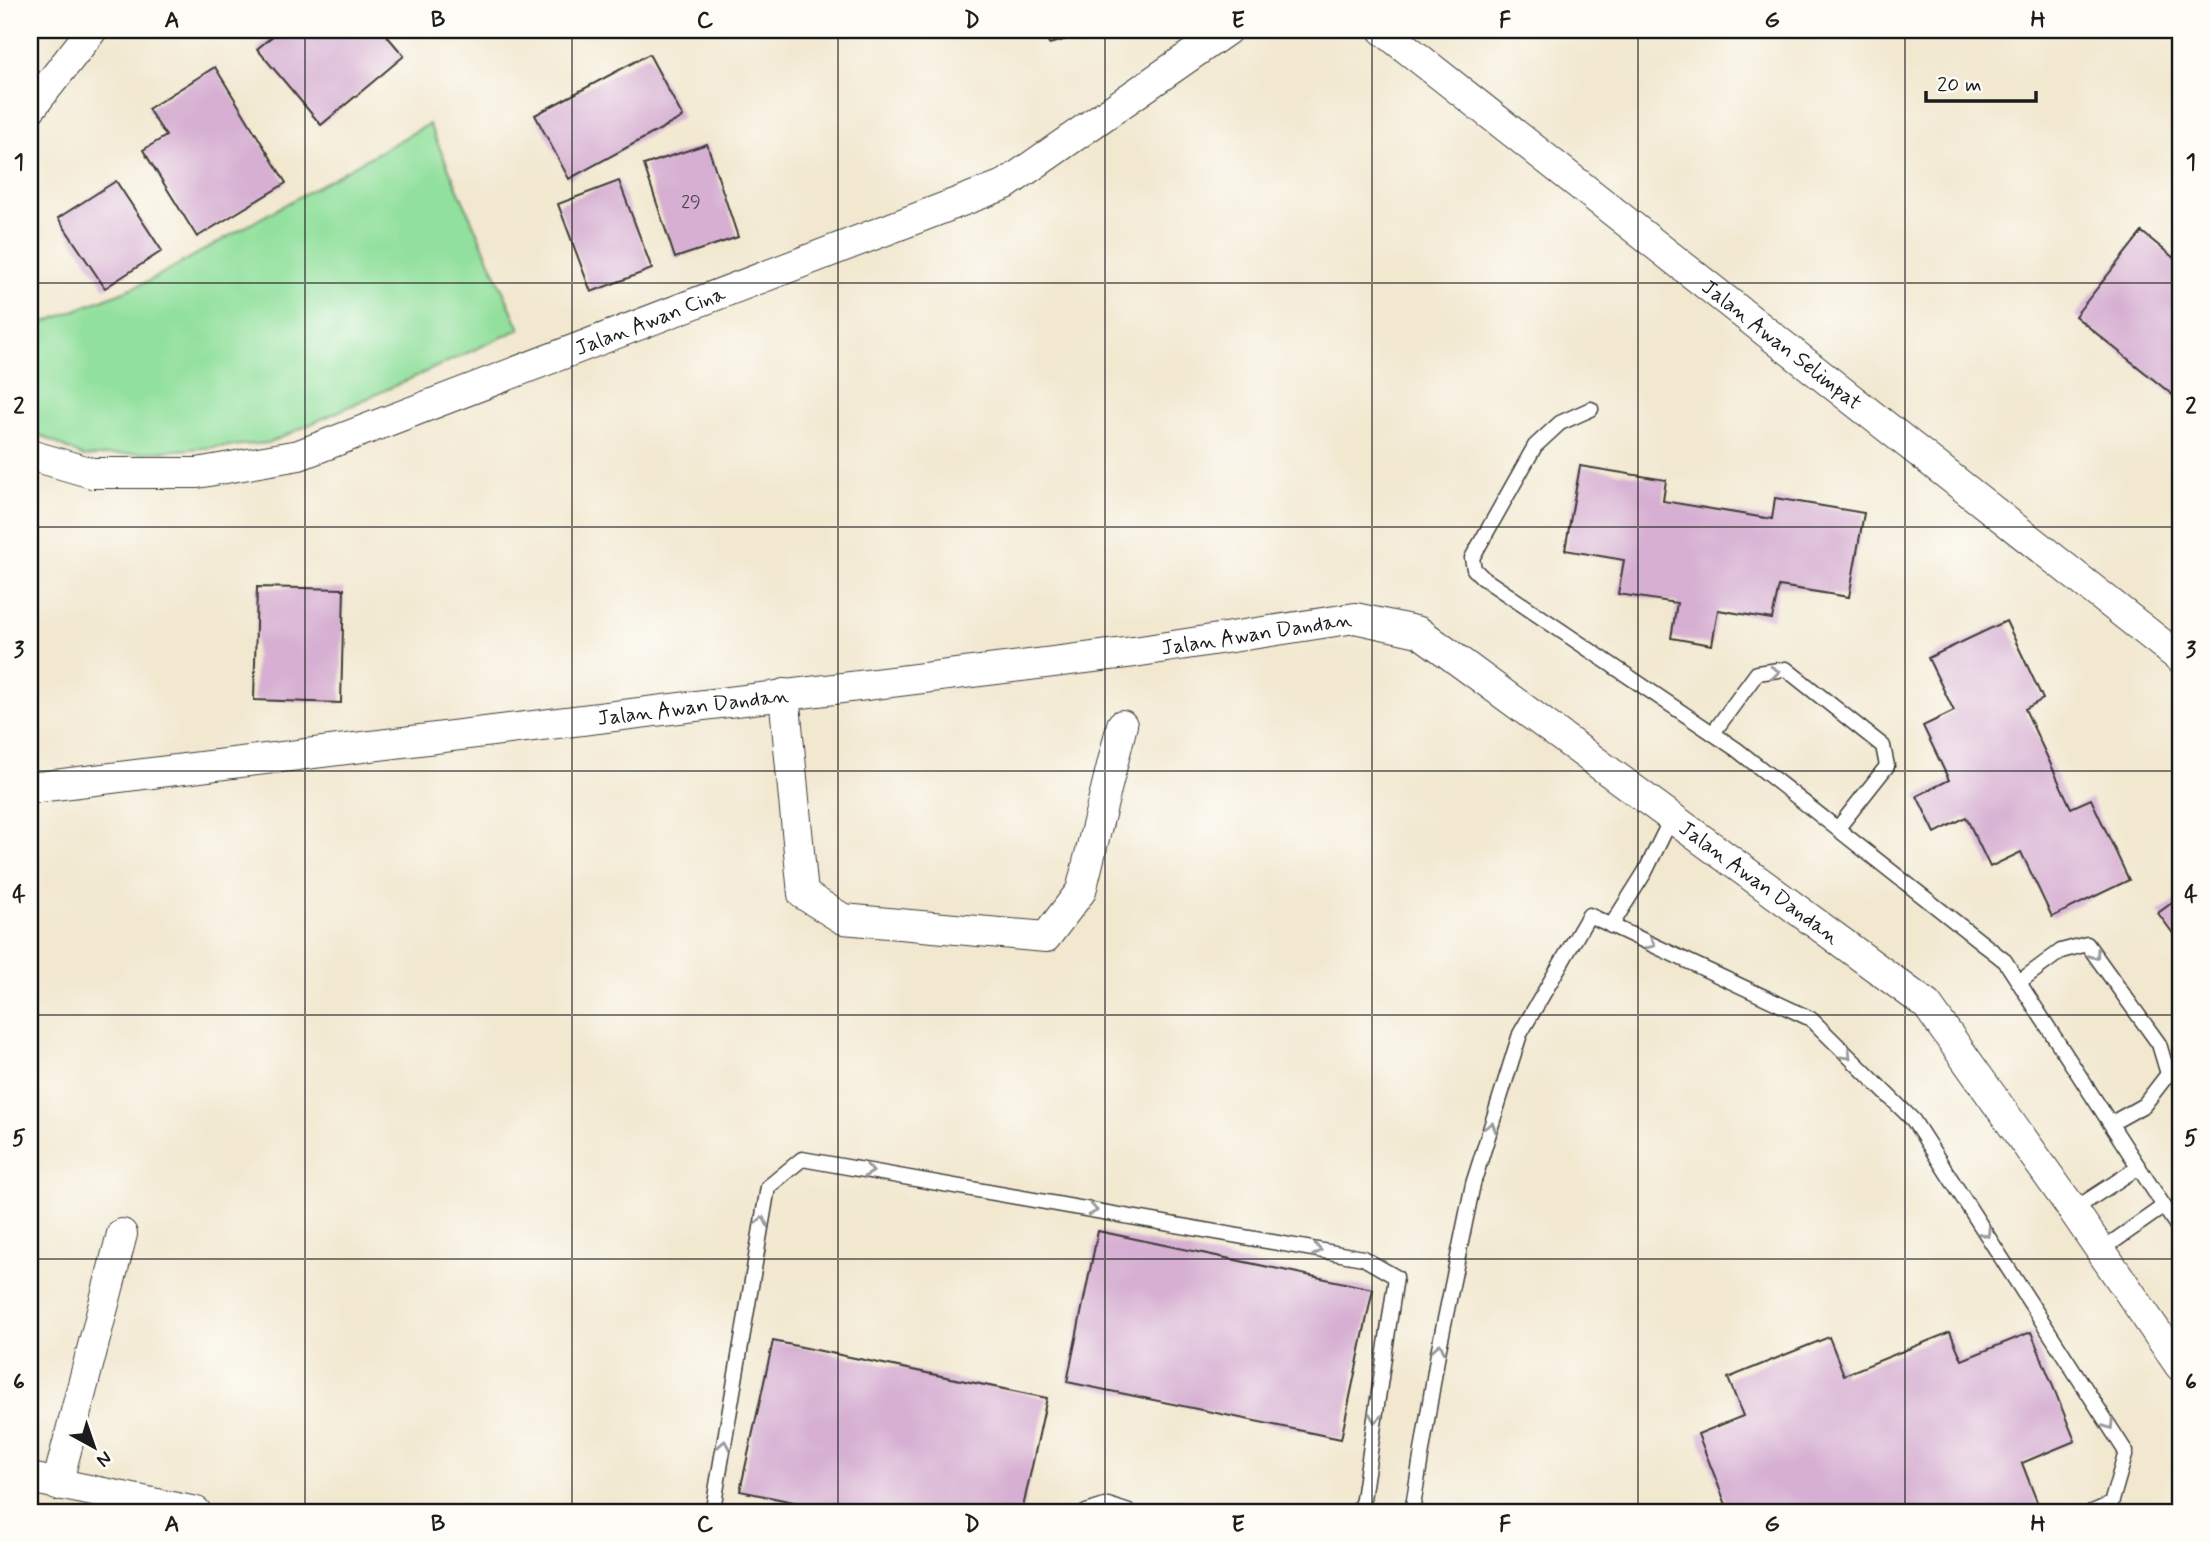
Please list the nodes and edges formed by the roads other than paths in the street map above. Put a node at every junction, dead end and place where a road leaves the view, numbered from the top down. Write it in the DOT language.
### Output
graph roads {
  1 [pos="92,30"];
  2 [pos="1227,30"];
  3 [pos="1383,30"];
  4 [pos="30,109"];
  5 [pos="1591,409"];
  6 [pos="30,454"];
  7 [pos="2180,658"];
  8 [pos="784,694"];
  9 [pos="1122,725"];
  10 [pos="1713,733"];
  11 [pos="30,788"];
  12 [pos="1672,817"];
  13 [pos="1838,828"];
  14 [pos="1611,926"];
  15 [pos="2020,982"];
  16 [pos="2112,1123"];
  17 [pos="2139,1167"];
  18 [pos="2164,1206"];
  19 [pos="2073,1210"];
  20 [pos="2180,1231"];
  21 [pos="122,1234"];
  22 [pos="2100,1251"];
  23 [pos="2180,1366"];
  24 [pos="43,1482"];
  25 [pos="196,1512"];
  26 [pos="717,1512"];
  27 [pos="1086,1512"];
  28 [pos="1129,1512"];
  29 [pos="1359,1512"];
  30 [pos="1412,1512"];
  31 [pos="2092,1512"];
  1 -- 4 [label="street"];
  2 -- 6 [label="street, Jalan Awan Cina"];
  3 -- 7 [label="street, Jalan Awan Selimpat"];
  5 -- 10 [label="lane"];
  8 -- 9 [label="street"];
  8 -- 11 [label="street, Jalan Awan Dandan"];
  8 -- 12 [label="street, Jalan Awan Dandan"];
  10 -- 13 [label="lane"];
  10 -- 13 [label="lane, one-way"];
  12 -- 14 [label="lane"];
  12 -- 19 [label="street, Jalan Awan Dandan"];
  13 -- 15 [label="lane"];
  30 -- 14 [label="lane, one-way"];
  14 -- 31 [label="lane, one-way"];
  15 -- 16 [label="lane"];
  15 -- 16 [label="lane, one-way"];
  16 -- 17 [label="lane"];
  17 -- 18 [label="lane"];
  17 -- 19 [label="lane"];
  18 -- 20 [label="lane"];
  18 -- 22 [label="lane"];
  19 -- 22 [label="street, Jalan Awan Dandan"];
  21 -- 24 [label="street"];
  22 -- 23 [label="street, Jalan Awan Dandan"];
  24 -- 25 [label="street"];
  26 -- 29 [label="lane, one-way"];
  27 -- 28 [label="lane"];
}
